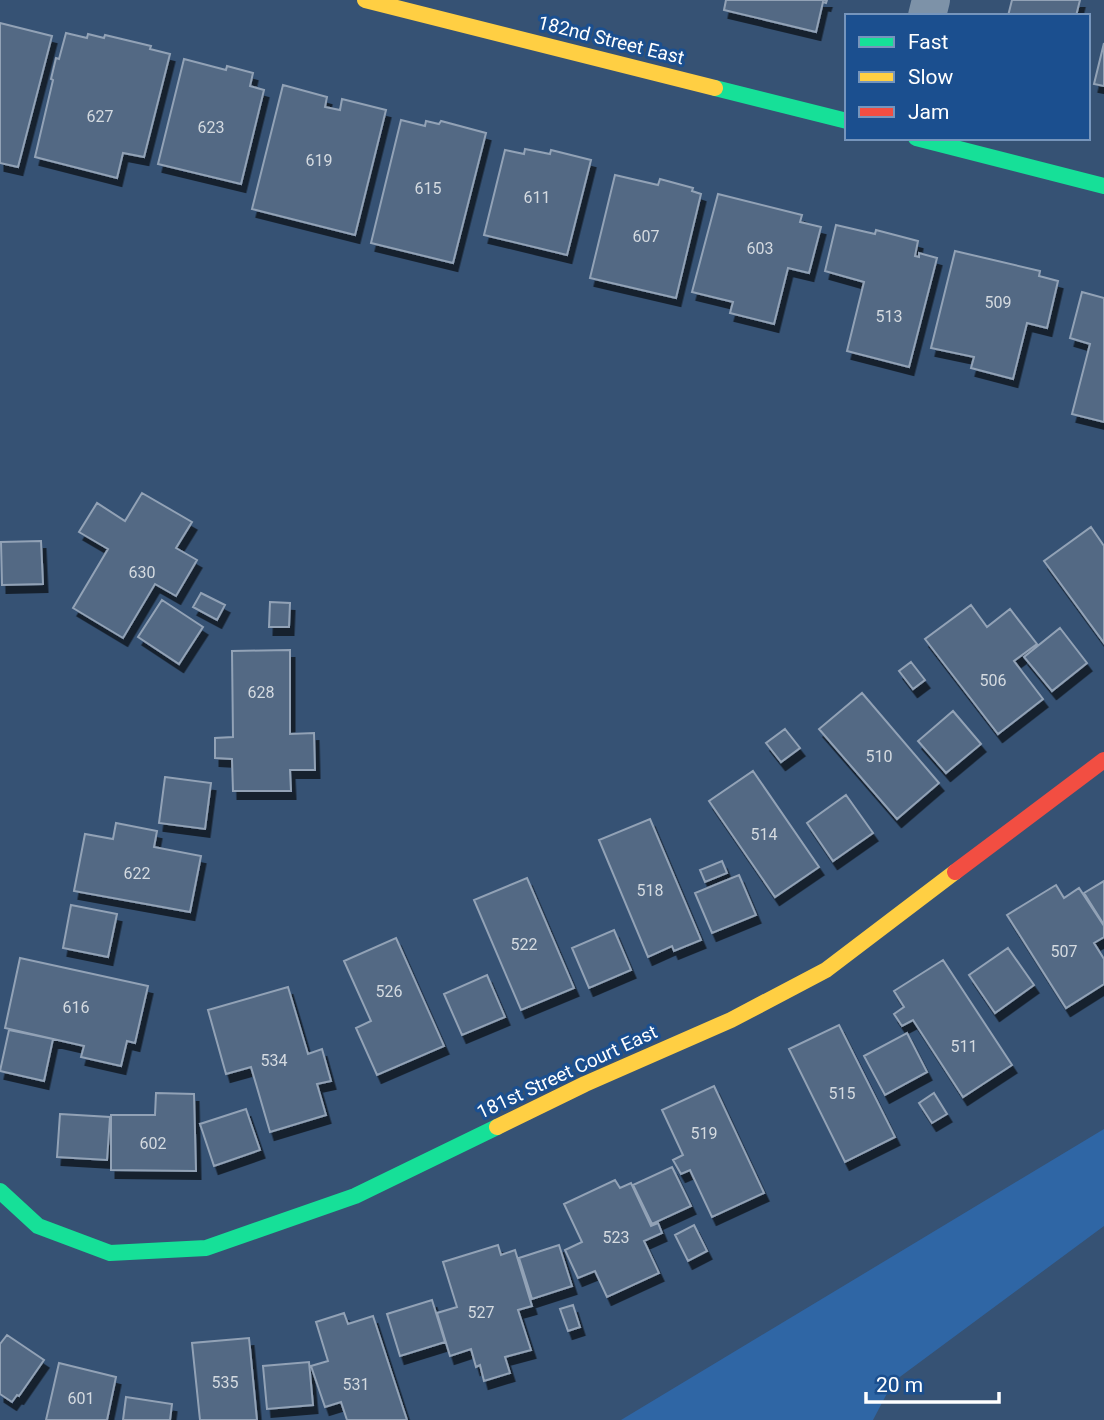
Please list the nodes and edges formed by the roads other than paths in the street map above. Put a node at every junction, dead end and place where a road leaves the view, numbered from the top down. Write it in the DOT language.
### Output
graph roads {
  1 [pos="365,0"];
  2 [pos="403,5"];
  3 [pos="845,120"];
  4 [pos="924,140"];
  5 [pos="1104,186"];
  6 [pos="1104,760"];
  7 [pos="0,1191"];
  1 -- 2 [label="street, 182nd Street East"];
  2 -- 3 [label="street, 182nd Street East"];
  4 -- 5 [label="street"];
  6 -- 7 [label="street, 181st Street Court East"];
}
